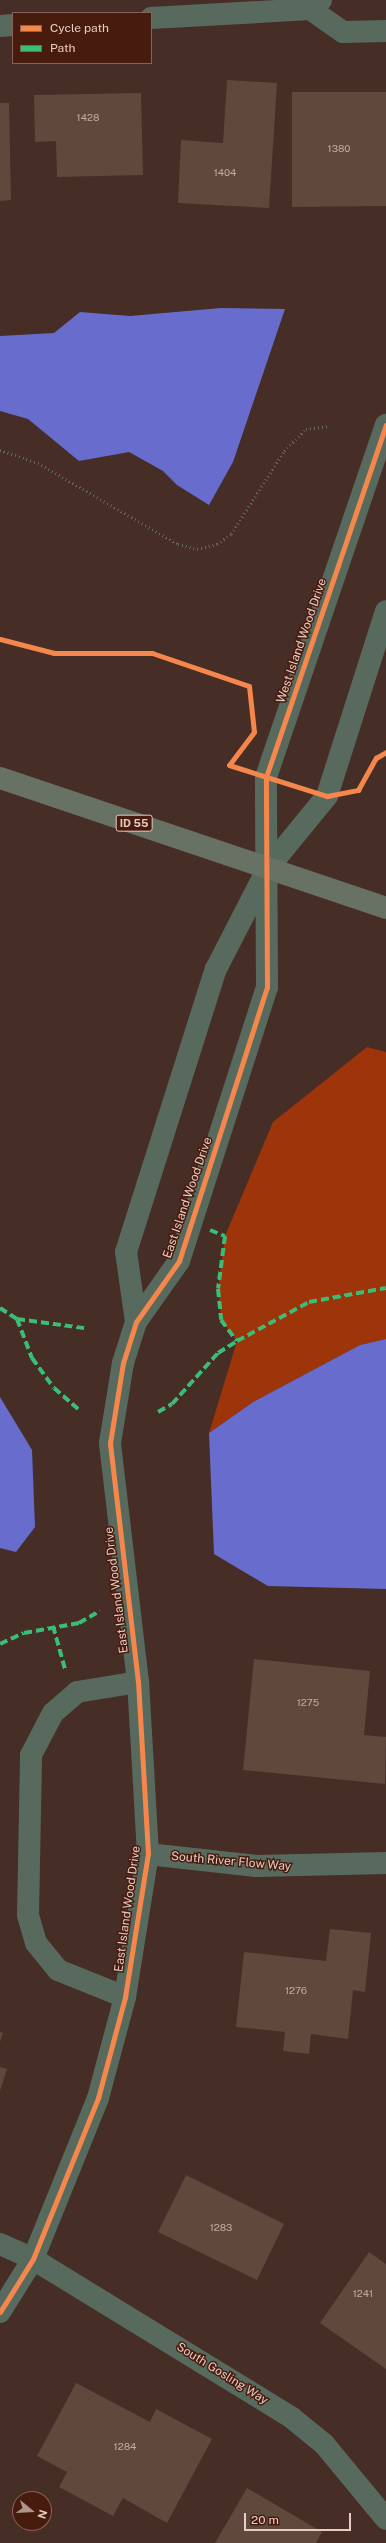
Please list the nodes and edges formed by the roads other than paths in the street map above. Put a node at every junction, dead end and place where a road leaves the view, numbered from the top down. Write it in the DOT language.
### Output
graph roads {
  1 [pos="315,4"];
  2 [pos="152,18"];
  3 [pos="12,25"];
  4 [pos="0,26"];
  5 [pos="386,31"];
  6 [pos="386,425"];
  7 [pos="386,611"];
  8 [pos="0,778"];
  9 [pos="268,868"];
  10 [pos="386,908"];
  11 [pos="136,1322"];
  12 [pos="138,1682"];
  13 [pos="148,1854"];
  14 [pos="386,1863"];
  15 [pos="125,1997"];
  16 [pos="0,2244"];
  17 [pos="33,2259"];
  18 [pos="0,2312"];
  19 [pos="386,2519"];
  1 -- 2 [label="street"];
  1 -- 5 [label="street"];
  3 -- 4 [label="street"];
  6 -- 9 [label="street, West Island Wood Drive"];
  7 -- 9 [label="street"];
  8 -- 9 [label="highway, ID 55"];
  9 -- 10 [label="highway, ID 55"];
  9 -- 11 [label="street, East Island Wood Drive"];
  9 -- 11 [label="street, East Island Wood Drive"];
  11 -- 12 [label="street, East Island Wood Drive"];
  12 -- 13 [label="street, East Island Wood Drive"];
  12 -- 15 [label="street"];
  13 -- 14 [label="street, South River Flow Way"];
  13 -- 15 [label="street, East Island Wood Drive"];
  15 -- 17 [label="street, East Island Wood Drive"];
  16 -- 17 [label="street, South Gosling Way"];
  17 -- 18 [label="street, East Island Wood Drive"];
  17 -- 19 [label="street, South Gosling Way"];
}
